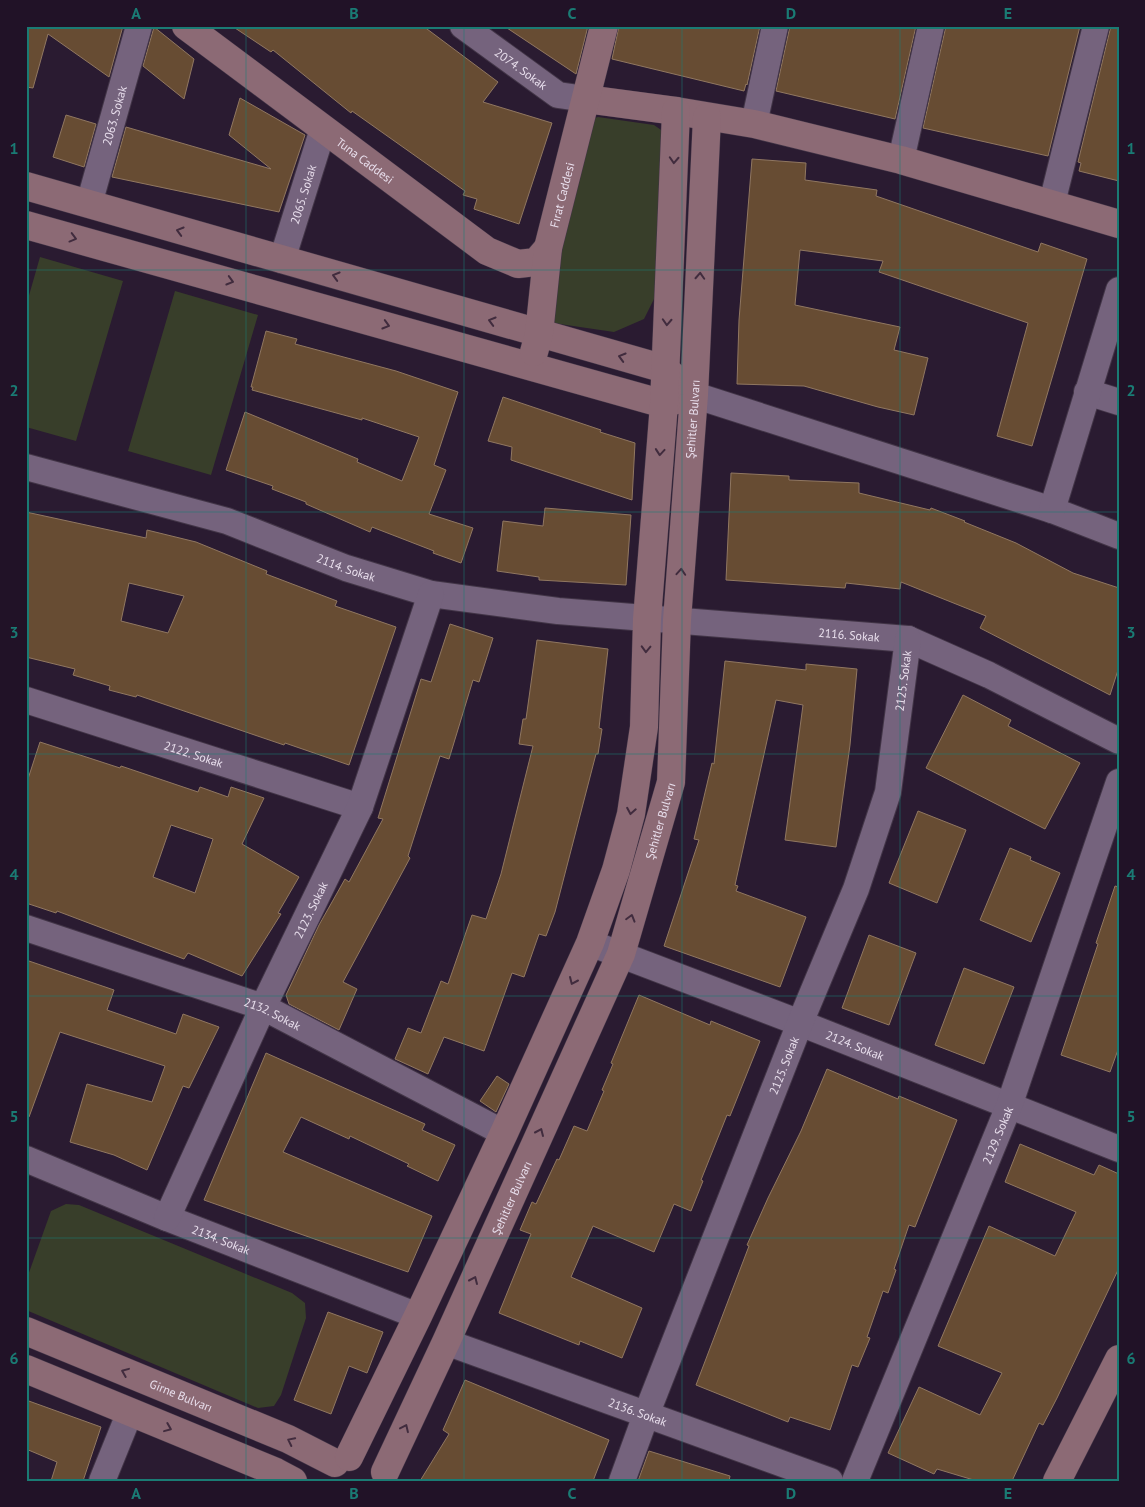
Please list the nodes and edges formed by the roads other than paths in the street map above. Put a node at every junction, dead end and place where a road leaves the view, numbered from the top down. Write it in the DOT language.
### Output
graph roads {
  1 [pos="139,26"];
  2 [pos="186,26"];
  3 [pos="463,26"];
  4 [pos="604,26"];
  5 [pos="776,26"];
  6 [pos="931,26"];
  7 [pos="1096,26"];
  8 [pos="586,99"];
  9 [pos="676,111"];
  10 [pos="707,117"];
  11 [pos="754,124"];
  12 [pos="323,129"];
  13 [pos="901,160"];
  14 [pos="26,186"];
  15 [pos="1052,203"];
  16 [pos="89,204"];
  17 [pos="1119,224"];
  18 [pos="26,225"];
  19 [pos="548,248"];
  20 [pos="282,260"];
  21 [pos="1119,290"];
  22 [pos="539,334"];
  23 [pos="530,365"];
  24 [pos="665,369"];
  25 [pos="1087,392"];
  26 [pos="694,395"];
  27 [pos="1119,402"];
  28 [pos="664,404"];
  29 [pos="26,467"];
  30 [pos="1052,510"];
  31 [pos="1119,536"];
  32 [pos="431,594"];
  33 [pos="647,619"];
  34 [pos="677,620"];
  35 [pos="908,639"];
  36 [pos="26,700"];
  37 [pos="1119,741"];
  38 [pos="1119,782"];
  39 [pos="360,807"];
  40 [pos="26,928"];
  41 [pos="590,943"];
  42 [pos="621,954"];
  43 [pos="263,1007"];
  44 [pos="800,1023"];
  45 [pos="1009,1106"];
  46 [pos="504,1133"];
  47 [pos="1119,1148"];
  48 [pos="26,1159"];
  49 [pos="168,1218"];
  50 [pos="418,1316"];
  51 [pos="26,1331"];
  52 [pos="446,1342"];
  53 [pos="1118,1364"];
  54 [pos="26,1369"];
  55 [pos="130,1412"];
  56 [pos="646,1415"];
  57 [pos="335,1467"];
  58 [pos="387,1476"];
  59 [pos="102,1481"];
  60 [pos="293,1481"];
  61 [pos="622,1481"];
  62 [pos="830,1481"];
  63 [pos="855,1481"];
  64 [pos="1057,1481"];
  1 -- 16 [label="street, 2063. Sokak"];
  2 -- 12 [label="main road, Tuna Caddesi"];
  3 -- 8 [label="street, 2074. Sokak"];
  4 -- 8 [label="main road, Fırat Caddesi"];
  5 -- 11 [label="street"];
  6 -- 13 [label="street"];
  7 -- 15 [label="street"];
  8 -- 9 [label="main road"];
  8 -- 19 [label="main road, Fırat Caddesi"];
  9 -- 10 [label="main road"];
  9 -- 24 [label="main road, one-way"];
  10 -- 11 [label="main road"];
  26 -- 10 [label="main road, Şehitler Bulvarı, one-way"];
  11 -- 13 [label="main road"];
  12 -- 19 [label="main road, Tuna Caddesi"];
  12 -- 20 [label="street, 2065. Sokak"];
  13 -- 15 [label="main road"];
  14 -- 16 [label="main road"];
  15 -- 17 [label="main road"];
  20 -- 16 [label="main road, one-way"];
  18 -- 23 [label="main road, one-way"];
  19 -- 22 [label="main road, Fırat Caddesi"];
  22 -- 20 [label="main road, one-way"];
  21 -- 25 [label="street"];
  22 -- 23 [label="main road, Fırat Caddesi"];
  24 -- 22 [label="main road, one-way"];
  23 -- 28 [label="main road"];
  24 -- 26 [label="main road"];
  24 -- 28 [label="main road"];
  25 -- 27 [label="street"];
  25 -- 30 [label="street"];
  26 -- 28 [label="main road"];
  26 -- 30 [label="street"];
  34 -- 26 [label="main road, Şehitler Bulvarı, one-way"];
  28 -- 33 [label="main road, one-way"];
  29 -- 32 [label="street, 2114. Sokak"];
  30 -- 31 [label="street"];
  32 -- 33 [label="street, 2114. Sokak"];
  32 -- 39 [label="street, 2123. Sokak"];
  33 -- 34 [label="street, 2114. Sokak"];
  33 -- 41 [label="main road, one-way"];
  34 -- 35 [label="street, 2116. Sokak"];
  42 -- 34 [label="main road, Şehitler Bulvarı, one-way"];
  35 -- 37 [label="street, 2116. Sokak"];
  35 -- 44 [label="street, 2125. Sokak"];
  36 -- 39 [label="street, 2122. Sokak"];
  38 -- 45 [label="street, 2129. Sokak"];
  39 -- 43 [label="street, 2123. Sokak"];
  40 -- 43 [label="street, 2132. Sokak"];
  41 -- 42 [label="street, 2124. Sokak"];
  41 -- 46 [label="main road, one-way"];
  42 -- 44 [label="street, 2124. Sokak"];
  52 -- 42 [label="main road, Şehitler Bulvarı, one-way"];
  43 -- 46 [label="street, 2132. Sokak"];
  43 -- 49 [label="street, 2123. Sokak"];
  44 -- 45 [label="street, 2124. Sokak"];
  44 -- 56 [label="street, 2125. Sokak"];
  45 -- 47 [label="street, 2124. Sokak"];
  45 -- 63 [label="street, 2129. Sokak"];
  46 -- 50 [label="main road"];
  48 -- 49 [label="street, 2134. Sokak"];
  49 -- 50 [label="street, 2134. Sokak"];
  50 -- 57 [label="main road"];
  57 -- 51 [label="main road, Girne Bulvarı, one-way"];
  52 -- 56 [label="street, 2136. Sokak"];
  58 -- 52 [label="main road, Şehitler Bulvarı, one-way"];
  53 -- 64 [label="main road"];
  54 -- 55 [label="main road"];
  55 -- 59 [label="street"];
  55 -- 60 [label="main road, one-way"];
  56 -- 61 [label="street, 2125. Sokak"];
  56 -- 62 [label="street, 2136. Sokak"];
  57 -- 58 [label="main road, Şehitler Bulvarı"];
}
